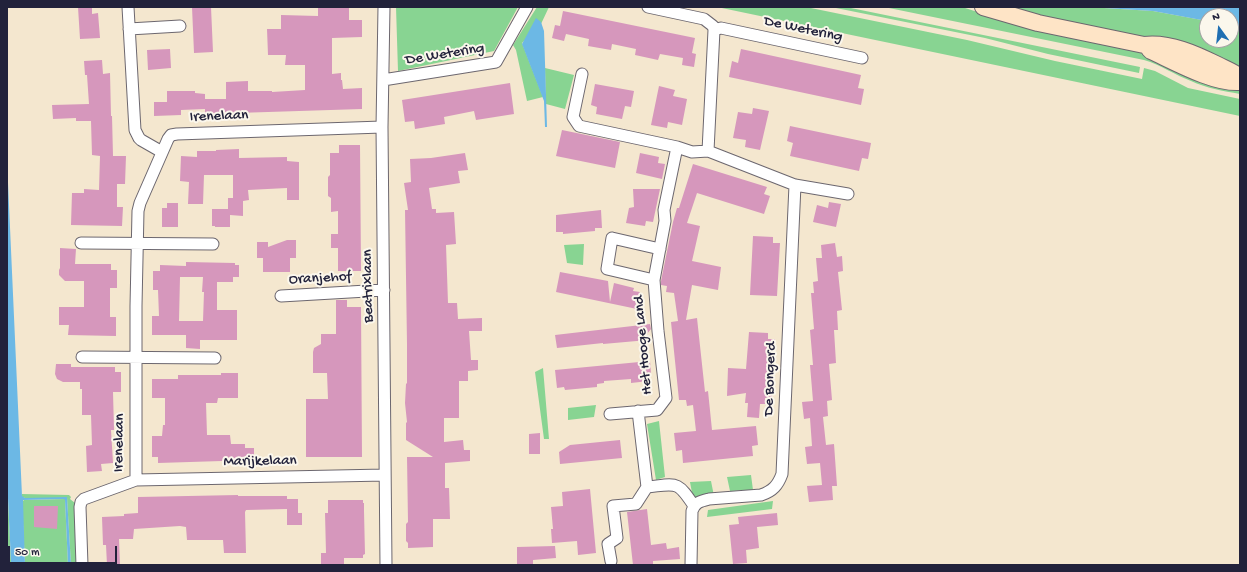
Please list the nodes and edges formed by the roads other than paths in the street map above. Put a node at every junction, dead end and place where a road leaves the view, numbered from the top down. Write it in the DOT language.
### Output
graph roads {
  1 [pos="128,7"];
  2 [pos="384,7"];
  3 [pos="527,7"];
  4 [pos="648,7"];
  5 [pos="983,7"];
  6 [pos="180,26"];
  7 [pos="129,29"];
  8 [pos="714,30"];
  9 [pos="1144,45"];
  10 [pos="862,58"];
  11 [pos="582,74"];
  12 [pos="1240,77"];
  13 [pos="383,80"];
  14 [pos="1240,82"];
  15 [pos="382,127"];
  16 [pos="677,147"];
  17 [pos="708,151"];
  18 [pos="162,152"];
  19 [pos="795,185"];
  20 [pos="848,194"];
  21 [pos="81,243"];
  22 [pos="138,243"];
  23 [pos="213,244"];
  24 [pos="660,249"];
  25 [pos="654,280"];
  26 [pos="384,290"];
  27 [pos="281,296"];
  28 [pos="82,356"];
  29 [pos="136,356"];
  30 [pos="215,358"];
  31 [pos="638,411"];
  32 [pos="610,414"];
  33 [pos="386,475"];
  34 [pos="136,480"];
  35 [pos="647,487"];
  36 [pos="694,506"];
  37 [pos="611,561"];
  38 [pos="82,565"];
  39 [pos="386,565"];
  40 [pos="691,565"];
  1 -- 7 [label="street"];
  2 -- 13 [label="street, Beatrixlaan"];
  3 -- 13 [label="street, De Wetering"];
  4 -- 8 [label="street"];
  5 -- 9 [label="main road"];
  6 -- 7 [label="street"];
  7 -- 18 [label="street"];
  8 -- 10 [label="street, De Wetering"];
  8 -- 17 [label="street"];
  9 -- 12 [label="main road"];
  9 -- 14 [label="main road"];
  11 -- 16 [label="street"];
  13 -- 15 [label="street, Beatrixlaan"];
  15 -- 18 [label="street, Irenelaan"];
  15 -- 26 [label="street, Beatrixlaan"];
  16 -- 17 [label="street"];
  16 -- 24 [label="street, Het Hooge Land"];
  17 -- 19 [label="street"];
  18 -- 22 [label="street, Irenelaan"];
  19 -- 20 [label="street"];
  19 -- 36 [label="street, De Bongerd"];
  21 -- 22 [label="street"];
  22 -- 23 [label="street"];
  22 -- 29 [label="street, Irenelaan"];
  24 -- 25 [label="street, Het Hooge Land"];
  24 -- 25 [label="street, Het Hooge Land"];
  25 -- 31 [label="street, Het Hooge Land"];
  26 -- 27 [label="street, Oranjehof"];
  26 -- 33 [label="street, Beatrixlaan"];
  28 -- 29 [label="street"];
  29 -- 30 [label="street"];
  29 -- 34 [label="street, Irenelaan"];
  31 -- 32 [label="street, Het Hooge Land"];
  31 -- 35 [label="street, Het Hooge Land"];
  33 -- 34 [label="street, Marijkelaan"];
  33 -- 39 [label="street, Beatrixlaan"];
  34 -- 38 [label="street, Irenelaan"];
  35 -- 36 [label="street"];
  35 -- 37 [label="street"];
  36 -- 40 [label="street"];
}
